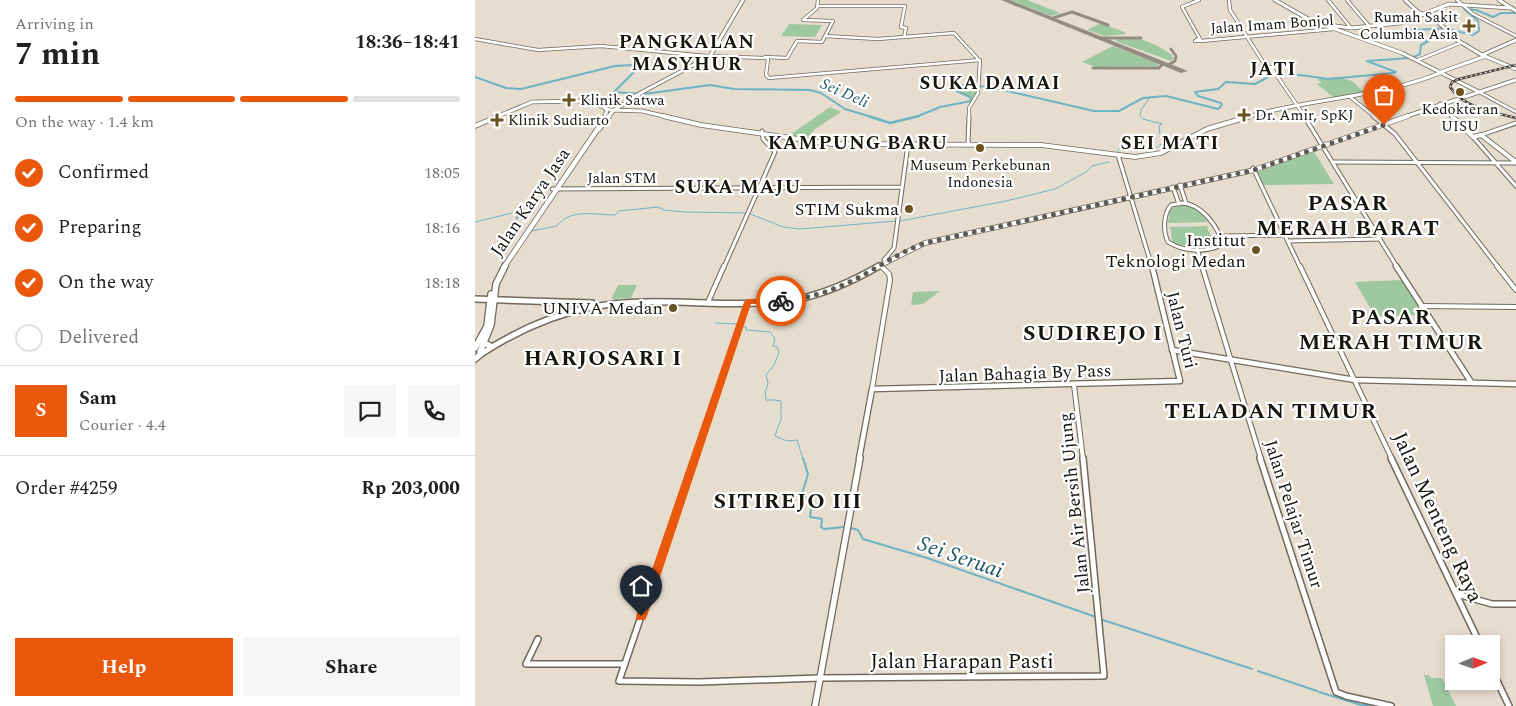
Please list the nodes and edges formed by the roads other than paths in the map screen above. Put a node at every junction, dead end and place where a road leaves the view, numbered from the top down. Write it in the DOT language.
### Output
graph roads {
  1 [pos="742,0"];
  2 [pos="818,0"];
  3 [pos="1199,0"];
  4 [pos="1228,0"];
  5 [pos="1275,0"];
  6 [pos="1328,0"];
  7 [pos="1347,0"];
  8 [pos="1404,0"];
  9 [pos="1457,0"];
  10 [pos="1502,3"];
  11 [pos="1461,4"];
  12 [pos="818,6"];
  13 [pos="1516,11"];
  14 [pos="1421,14"];
  15 [pos="1307,19"];
  16 [pos="1369,26"];
  17 [pos="1331,27"];
  18 [pos="1351,28"];
  19 [pos="1344,31"];
  20 [pos="825,36"];
  21 [pos="1247,36"];
  22 [pos="904,37"];
  23 [pos="1516,38"];
  24 [pos="475,39"];
  25 [pos="1461,42"];
  26 [pos="1408,55"];
  27 [pos="1483,55"];
  28 [pos="707,56"];
  29 [pos="768,58"];
  30 [pos="1416,59"];
  31 [pos="979,60"];
  32 [pos="1516,64"];
  33 [pos="1509,66"];
  34 [pos="1516,69"];
  35 [pos="1441,72"];
  36 [pos="666,78"];
  37 [pos="1516,80"];
  38 [pos="1478,92"];
  39 [pos="639,94"];
  40 [pos="1349,96"];
  41 [pos="1444,104"];
  42 [pos="1296,105"];
  43 [pos="610,108"];
  44 [pos="1516,112"];
  45 [pos="606,116"];
  46 [pos="1516,123"];
  47 [pos="1383,124"];
  48 [pos="476,126"];
  49 [pos="598,126"];
  50 [pos="762,132"];
  51 [pos="1480,135"];
  52 [pos="1473,137"];
  53 [pos="968,143"];
  54 [pos="1008,144"];
  55 [pos="1323,144"];
  56 [pos="908,145"];
  57 [pos="583,149"];
  58 [pos="1116,155"];
  59 [pos="1334,162"];
  60 [pos="1417,163"];
  61 [pos="1496,163"];
  62 [pos="1516,163"];
  63 [pos="1253,169"];
  64 [pos="1180,186"];
  65 [pos="1516,186"];
  66 [pos="902,187"];
  67 [pos="1173,187"];
  68 [pos="758,188"];
  69 [pos="553,189"];
  70 [pos="1129,197"];
  71 [pos="1186,203"];
  72 [pos="1179,204"];
  73 [pos="1286,235"];
  74 [pos="1221,236"];
  75 [pos="1379,239"];
  76 [pos="1289,241"];
  77 [pos="894,248"];
  78 [pos="1197,249"];
  79 [pos="900,250"];
  80 [pos="884,260"];
  81 [pos="880,265"];
  82 [pos="1516,290"];
  83 [pos="800,297"];
  84 [pos="475,298"];
  85 [pos="492,299"];
  86 [pos="709,301"];
  87 [pos="748,302"];
  88 [pos="578,304"];
  89 [pos="593,304"];
  90 [pos="1421,306"];
  91 [pos="1516,307"];
  92 [pos="483,343"];
  93 [pos="489,345"];
  94 [pos="1172,350"];
  95 [pos="477,354"];
  96 [pos="1232,359"];
  97 [pos="1353,379"];
  98 [pos="1469,381"];
  99 [pos="1180,382"];
  100 [pos="1516,382"];
  101 [pos="1074,385"];
  102 [pos="871,389"];
  103 [pos="1457,594"];
  104 [pos="1516,604"];
  105 [pos="1476,635"];
  106 [pos="538,639"];
  107 [pos="625,664"];
  108 [pos="1104,676"];
  109 [pos="820,678"];
  110 [pos="1500,687"];
  111 [pos="1347,698"];
  112 [pos="815,706"];
  113 [pos="1391,706"];
  114 [pos="1509,706"];
  1 -- 28 [label="highway"];
  2 -- 12 [label="street"];
  3 -- 21 [label="main road, Jalan Imam Bonjol"];
  4 -- 21 [label="main road"];
  5 -- 15 [label="main road"];
  6 -- 18 [label="street"];
  7 -- 16 [label="street"];
  8 -- 14 [label="main road"];
  9 -- 11 [label="main road"];
  10 -- 11 [label="main road, Jalan Imam Bonjol"];
  10 -- 13 [label="main road"];
  10 -- 13 [label="main road"];
  11 -- 14 [label="main road, Jalan Imam Bonjol"];
  11 -- 23 [label="main road"];
  12 -- 20 [label="street"];
  12 -- 22 [label="street"];
  14 -- 16 [label="main road, Jalan Imam Bonjol"];
  14 -- 25 [label="main road"];
  15 -- 17 [label="main road"];
  15 -- 17 [label="main road"];
  16 -- 18 [label="main road, Jalan Imam Bonjol"];
  17 -- 18 [label="main road, Jalan Imam Bonjol"];
  17 -- 19 [label="main road, Jalan Imam Bonjol"];
  17 -- 21 [label="main road, Jalan Imam Bonjol"];
  17 -- 26 [label="main road"];
  18 -- 19 [label="main road, Jalan Imam Bonjol"];
  19 -- 26 [label="main road"];
  20 -- 22 [label="street"];
  20 -- 29 [label="street"];
  21 -- 42 [label="main road"];
  22 -- 31 [label="street"];
  23 -- 27 [label="main road"];
  24 -- 28 [label="main road"];
  25 -- 27 [label="main road"];
  25 -- 30 [label="street"];
  26 -- 30 [label="main road"];
  27 -- 33 [label="main road"];
  27 -- 35 [label="main road"];
  28 -- 29 [label="main road"];
  28 -- 36 [label="highway"];
  29 -- 31 [label="main road"];
  30 -- 35 [label="main road"];
  31 -- 53 [label="main road"];
  32 -- 33 [label="main road"];
  33 -- 34 [label="main road"];
  35 -- 38 [label="main road"];
  35 -- 40 [label="main road"];
  36 -- 39 [label="highway"];
  36 -- 39 [label="highway"];
  37 -- 38 [label="main road"];
  38 -- 41 [label="main road"];
  38 -- 44 [label="main road"];
  39 -- 43 [label="highway"];
  39 -- 43 [label="highway"];
  40 -- 42 [label="main road"];
  40 -- 47 [label="street"];
  41 -- 47 [label="main road"];
  41 -- 52 [label="main road"];
  42 -- 55 [label="main road"];
  42 -- 58 [label="main road"];
  43 -- 45 [label="highway"];
  43 -- 45 [label="highway"];
  43 -- 48 [label="main road"];
  43 -- 50 [label="main road"];
  45 -- 57 [label="highway"];
  46 -- 51 [label="main road"];
  47 -- 55 [label="main road"];
  47 -- 60 [label="street"];
  49 -- 57 [label="highway, Jalan Karya Jasa"];
  50 -- 56 [label="main road"];
  50 -- 68 [label="street"];
  51 -- 52 [label="main road"];
  51 -- 62 [label="main road"];
  52 -- 61 [label="street"];
  53 -- 54 [label="main road"];
  53 -- 56 [label="main road"];
  54 -- 56 [label="main road"];
  54 -- 58 [label="main road"];
  55 -- 59 [label="main road"];
  55 -- 63 [label="main road"];
  55 -- 75 [label="main road"];
  56 -- 66 [label="street"];
  57 -- 69 [label="highway, Jalan Karya Jasa"];
  58 -- 70 [label="main road, Jalan Turi"];
  59 -- 60 [label="street"];
  59 -- 75 [label="main road"];
  60 -- 61 [label="street"];
  60 -- 82 [label="street"];
  61 -- 62 [label="street"];
  61 -- 65 [label="street"];
  63 -- 64 [label="main road"];
  63 -- 73 [label="street, Jalan Menteng Raya"];
  64 -- 67 [label="main road"];
  64 -- 71 [label="street"];
  66 -- 68 [label="street, Jalan STM"];
  66 -- 77 [label="street"];
  67 -- 70 [label="main road"];
  67 -- 72 [label="street"];
  68 -- 69 [label="street, Jalan STM"];
  68 -- 86 [label="street"];
  69 -- 85 [label="highway, Jalan Karya Jasa"];
  70 -- 79 [label="main road"];
  70 -- 81 [label="main road"];
  70 -- 94 [label="main road, Jalan Turi"];
  71 -- 72 [label="street"];
  71 -- 74 [label="street"];
  72 -- 78 [label="street"];
  73 -- 74 [label="street"];
  73 -- 76 [label="street, Jalan Menteng Raya"];
  74 -- 78 [label="street"];
  75 -- 76 [label="street"];
  75 -- 90 [label="main road"];
  75 -- 98 [label="main road"];
  76 -- 97 [label="street, Jalan Menteng Raya"];
  77 -- 79 [label="street"];
  77 -- 80 [label="street"];
  78 -- 96 [label="street, Jalan Pelajar Timur"];
  79 -- 80 [label="main road"];
  80 -- 83 [label="main road"];
  81 -- 83 [label="main road"];
  81 -- 102 [label="street"];
  83 -- 86 [label="main road"];
  83 -- 87 [label="main road"];
  84 -- 85 [label="main road"];
  85 -- 88 [label="main road"];
  85 -- 92 [label="highway, Jalan Karya Jasa"];
  85 -- 95 [label="highway, Jalan Karya Jasa"];
  86 -- 87 [label="main road"];
  86 -- 89 [label="main road"];
  87 -- 107 [label="street"];
  88 -- 89 [label="main road"];
  88 -- 93 [label="main road"];
  89 -- 95 [label="main road"];
  90 -- 91 [label="street"];
  90 -- 98 [label="main road"];
  92 -- 93 [label="highway"];
  92 -- 95 [label="highway, Jalan Karya Jasa"];
  93 -- 95 [label="main road"];
  94 -- 96 [label="main road"];
  94 -- 99 [label="main road, Jalan Turi"];
  96 -- 97 [label="main road"];
  96 -- 111 [label="street, Jalan Pelajar Timur"];
  97 -- 98 [label="main road"];
  97 -- 103 [label="street, Jalan Menteng Raya"];
  98 -- 100 [label="main road"];
  99 -- 101 [label="main road, Jalan Bahagia By Pass"];
  101 -- 102 [label="main road, Jalan Bahagia By Pass"];
  101 -- 108 [label="street, Jalan Air Bersih Ujung"];
  102 -- 109 [label="main road"];
  103 -- 104 [label="street"];
  103 -- 105 [label="street, Jalan Menteng Raya"];
  106 -- 107 [label="street"];
  107 -- 109 [label="street, Jalan Harapan Pasti"];
  108 -- 109 [label="street, Jalan Harapan Pasti"];
  109 -- 112 [label="main road"];
  110 -- 114 [label="street"];
  111 -- 113 [label="street"];
}
